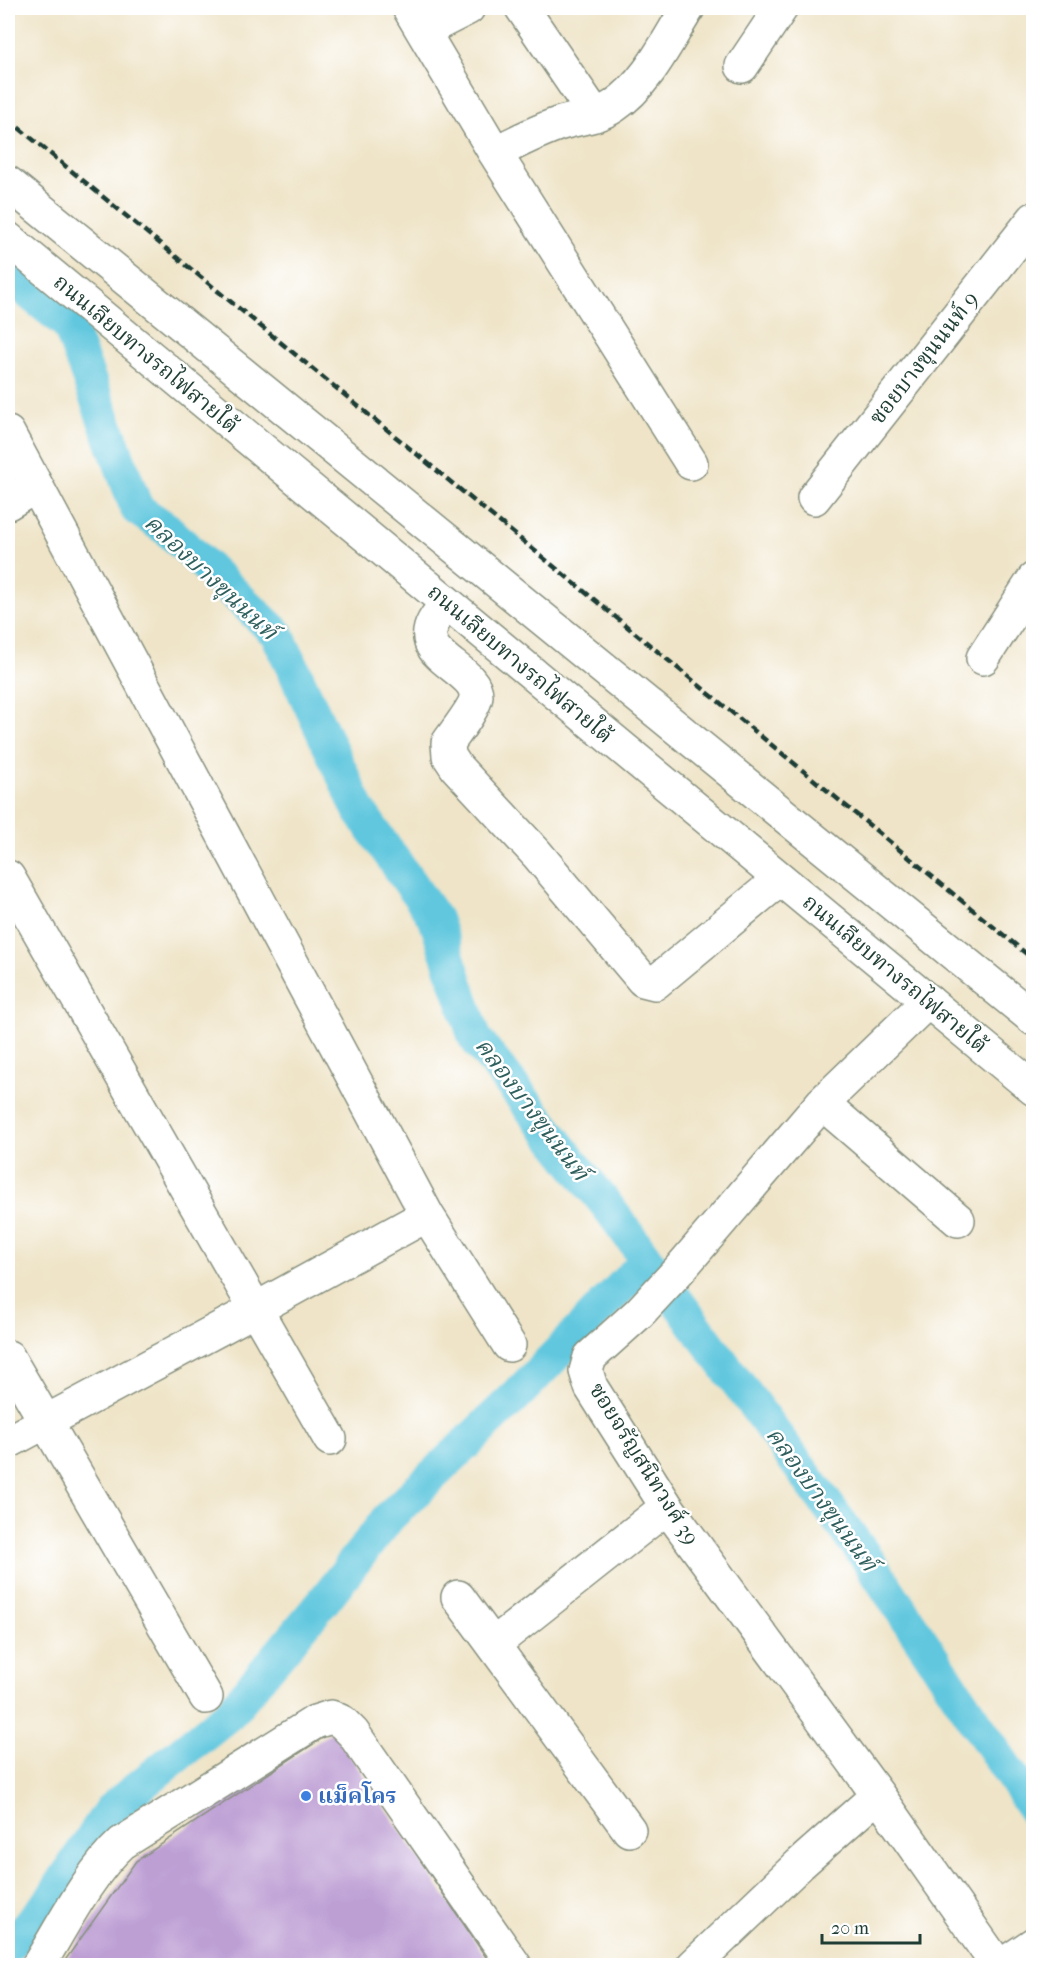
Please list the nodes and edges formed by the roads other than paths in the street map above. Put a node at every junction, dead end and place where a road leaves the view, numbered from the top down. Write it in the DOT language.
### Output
graph roads {
  1 [pos="468,8"];
  2 [pos="522,8"];
  3 [pos="688,8"];
  4 [pos="781,8"];
  5 [pos="416,19"];
  6 [pos="742,66"];
  7 [pos="595,115"];
  8 [pos="495,153"];
  9 [pos="8,183"];
  10 [pos="1034,219"];
  11 [pos="8,239"];
  12 [pos="8,433"];
  13 [pos="691,463"];
  14 [pos="36,486"];
  15 [pos="814,498"];
  16 [pos="8,503"];
  17 [pos="1034,579"];
  18 [pos="448,604"];
  19 [pos="982,658"];
  20 [pos="8,877"];
  21 [pos="780,879"];
  22 [pos="928,1001"];
  23 [pos="1034,1019"];
  24 [pos="1034,1089"];
  25 [pos="822,1103"];
  26 [pos="427,1215"];
  27 [pos="958,1220"];
  28 [pos="256,1309"];
  29 [pos="509,1345"];
  30 [pos="8,1358"];
  31 [pos="45,1422"];
  32 [pos="330,1439"];
  33 [pos="8,1442"];
  34 [pos="667,1507"];
  35 [pos="458,1597"];
  36 [pos="494,1644"];
  37 [pos="206,1697"];
  38 [pos="878,1795"];
  39 [pos="629,1830"];
  40 [pos="1034,1944"];
  41 [pos="38,1965"];
  42 [pos="515,1965"];
  43 [pos="693,1965"];
  44 [pos="1000,1965"];
  1 -- 5 [label="street"];
  2 -- 7 [label="street"];
  3 -- 7 [label="street"];
  4 -- 6 [label="street"];
  5 -- 8 [label="street"];
  7 -- 8 [label="street"];
  8 -- 13 [label="street"];
  9 -- 23 [label="street, ถนนเลียบทางรถไฟสายใต้"];
  10 -- 15 [label="street, ซอยบางขุนนนท์ 9"];
  11 -- 18 [label="street, ถนนเลียบทางรถไฟสายใต้"];
  12 -- 14 [label="street"];
  14 -- 16 [label="street"];
  14 -- 26 [label="street"];
  17 -- 19 [label="street"];
  18 -- 21 [label="street, ถนนเลียบทางรถไฟสายใต้"];
  18 -- 21 [label="street"];
  20 -- 28 [label="street"];
  21 -- 22 [label="street, ถนนเลียบทางรถไฟสายใต้"];
  22 -- 24 [label="street, ถนนเลียบทางรถไฟสายใต้"];
  22 -- 25 [label="street, ซอยจรัญสนิทวงศ์ 39"];
  25 -- 27 [label="street"];
  25 -- 34 [label="street, ซอยจรัญสนิทวงศ์ 39"];
  26 -- 28 [label="street"];
  26 -- 29 [label="street"];
  28 -- 31 [label="street"];
  28 -- 32 [label="street"];
  30 -- 31 [label="street"];
  31 -- 33 [label="street"];
  31 -- 37 [label="street"];
  34 -- 36 [label="street"];
  34 -- 38 [label="street, ซอยจรัญสนิทวงศ์ 39"];
  35 -- 36 [label="street"];
  36 -- 39 [label="street"];
  38 -- 43 [label="street"];
  38 -- 44 [label="street, ซอยจรัญสนิทวงศ์ 39"];
  40 -- 44 [label="street"];
  41 -- 42 [label="street"];
}
